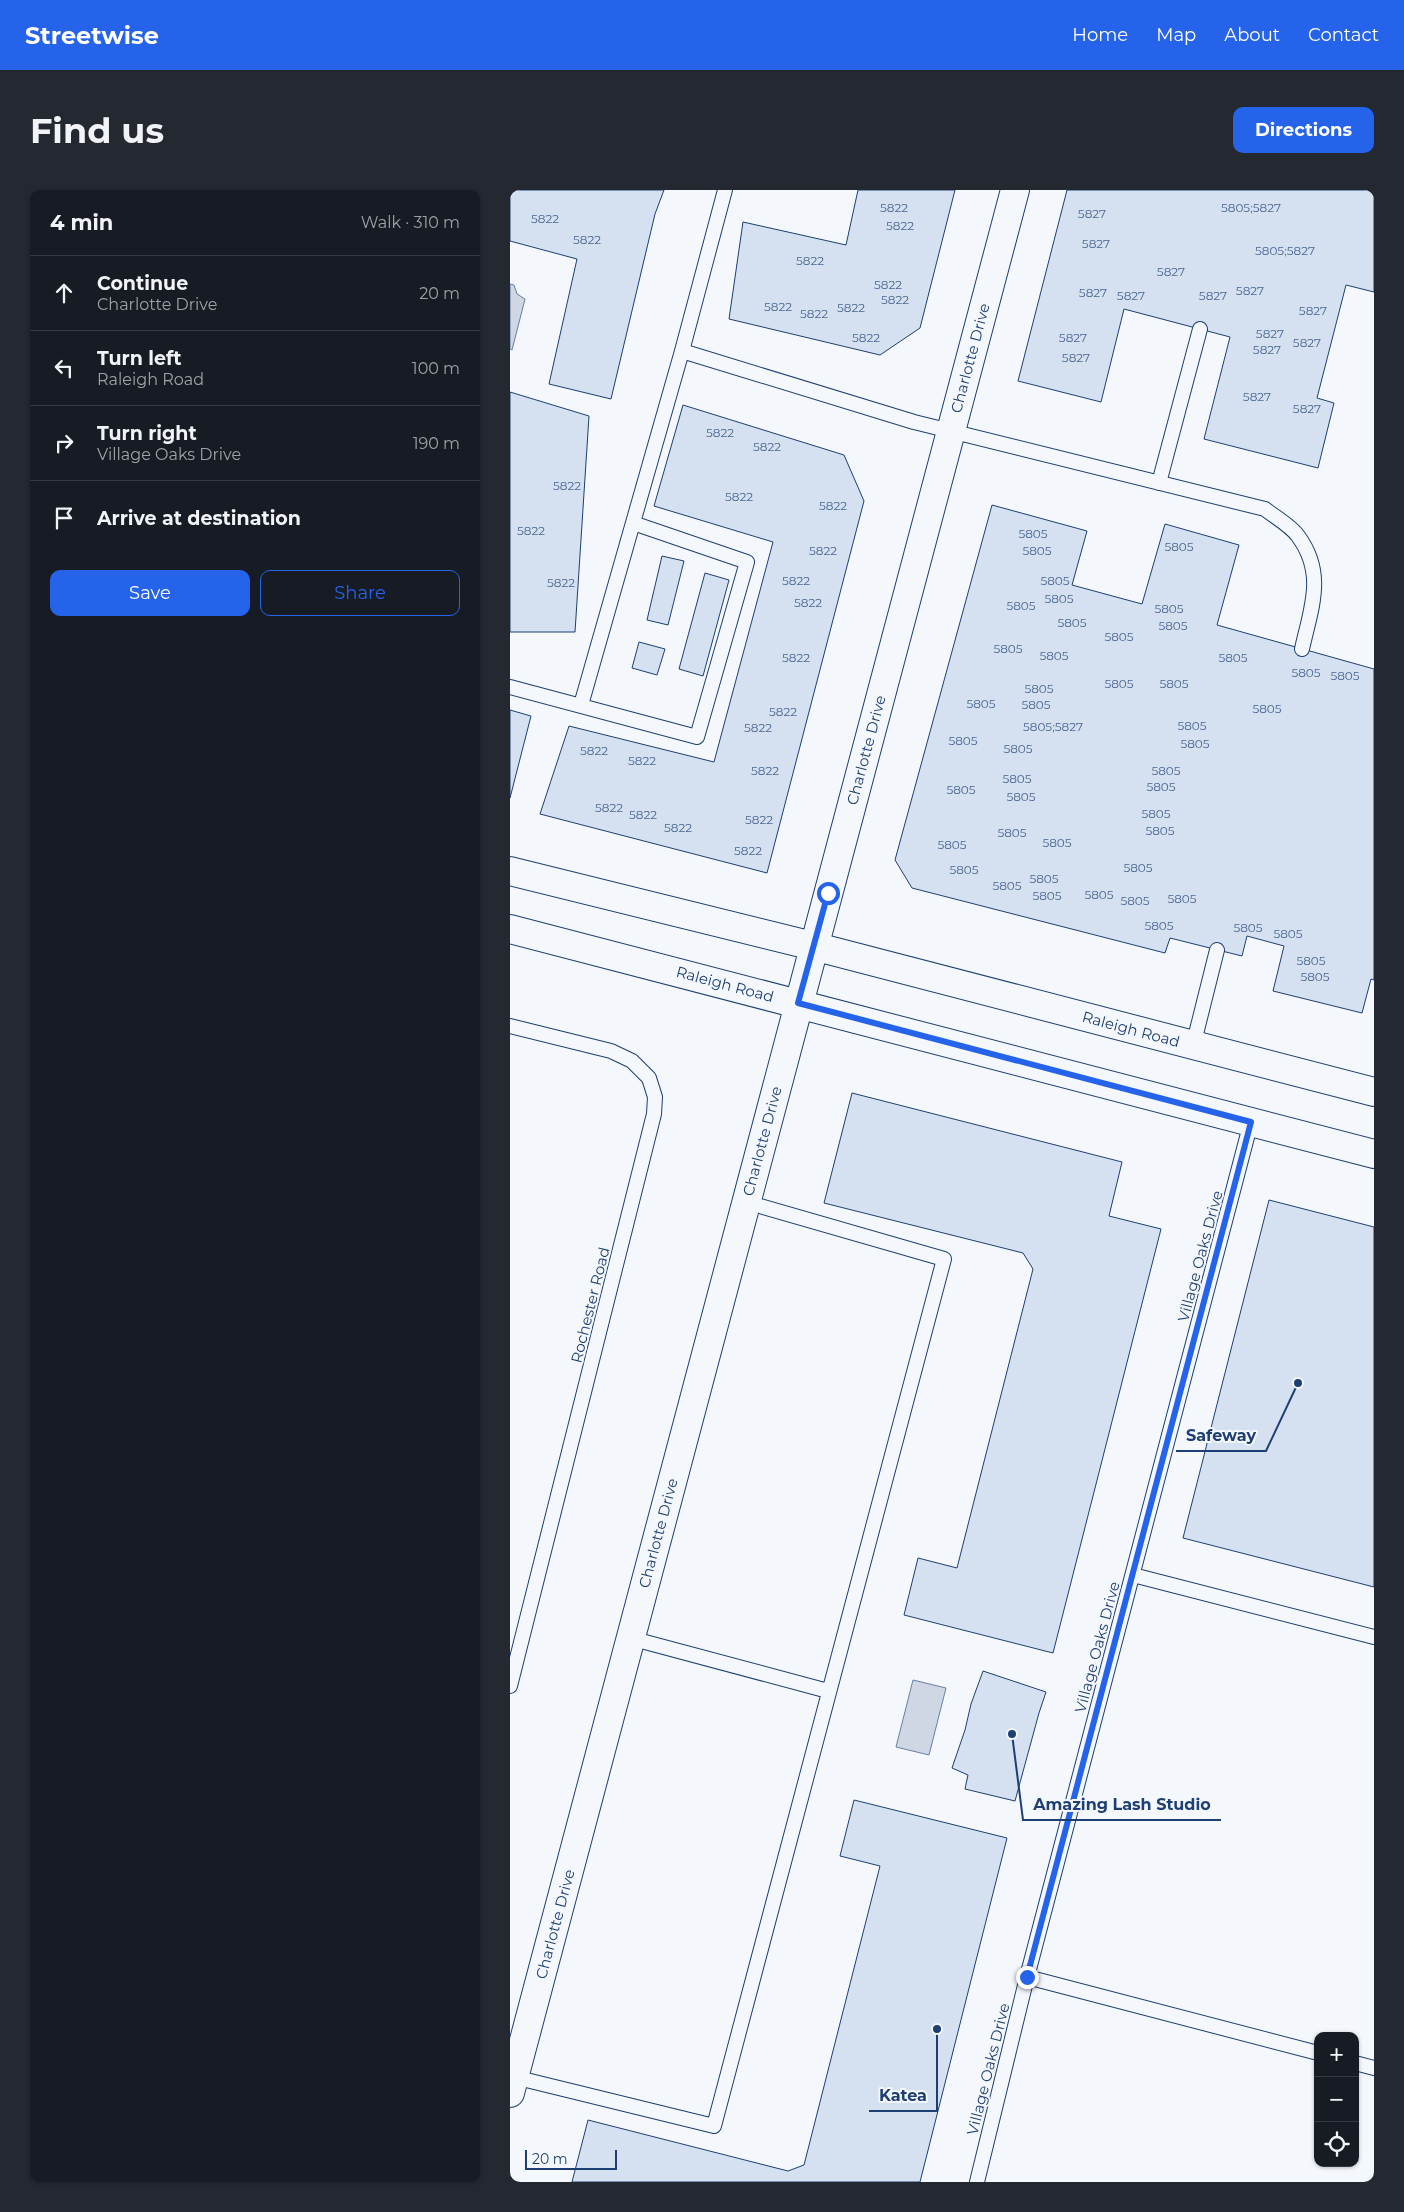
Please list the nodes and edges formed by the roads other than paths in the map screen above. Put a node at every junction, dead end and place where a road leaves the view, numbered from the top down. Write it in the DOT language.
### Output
graph roads {
  1 [pos="725,190"];
  2 [pos="1015,190"];
  3 [pos="1200,329"];
  4 [pos="682,350"];
  5 [pos="950,431"];
  6 [pos="1160,483"];
  7 [pos="633,523"];
  8 [pos="1302,649"];
  9 [pos="510,687"];
  10 [pos="581,705"];
  11 [pos="510,870"];
  12 [pos="510,929"];
  13 [pos="813,946"];
  14 [pos="1217,950"];
  15 [pos="798,1003"];
  16 [pos="510,1026"];
  17 [pos="1193,1046"];
  18 [pos="1374,1092"];
  19 [pos="1251,1122"];
  20 [pos="1374,1154"];
  21 [pos="746,1202"];
  22 [pos="1133,1575"];
  23 [pos="1374,1637"];
  24 [pos="516,1638"];
  25 [pos="630,1638"];
  26 [pos="510,1686"];
  27 [pos="828,1691"];
  28 [pos="1027,1977"];
  29 [pos="1314,2053"];
  30 [pos="1359,2064"];
  31 [pos="1374,2068"];
  32 [pos="512,2085"];
  33 [pos="977,2182"];
  1 -- 4 [label="lane"];
  2 -- 5 [label="street, Charlotte Drive"];
  3 -- 6 [label="lane"];
  4 -- 5 [label="lane"];
  4 -- 7 [label="lane"];
  5 -- 6 [label="lane"];
  5 -- 13 [label="street, Charlotte Drive"];
  6 -- 8 [label="lane"];
  7 -- 10 [label="lane"];
  7 -- 10 [label="lane"];
  9 -- 10 [label="lane"];
  11 -- 13 [label="street, Raleigh Road"];
  12 -- 15 [label="street, Raleigh Road"];
  13 -- 15 [label="street, Charlotte Drive"];
  13 -- 17 [label="street, Raleigh Road"];
  14 -- 17 [label="lane"];
  15 -- 19 [label="street, Raleigh Road"];
  15 -- 21 [label="street, Charlotte Drive"];
  16 -- 24 [label="lane, Rochester Road"];
  17 -- 18 [label="street, Raleigh Road"];
  19 -- 20 [label="street, Raleigh Road"];
  19 -- 22 [label="lane, Village Oaks Drive"];
  21 -- 25 [label="street, Charlotte Drive"];
  21 -- 27 [label="lane"];
  22 -- 23 [label="lane"];
  22 -- 28 [label="lane, Village Oaks Drive"];
  24 -- 26 [label="lane, Rochester Road"];
  25 -- 27 [label="lane"];
  25 -- 32 [label="street, Charlotte Drive"];
  27 -- 32 [label="lane"];
  28 -- 29 [label="lane"];
  28 -- 33 [label="lane, Village Oaks Drive"];
  30 -- 31 [label="lane"];
}
